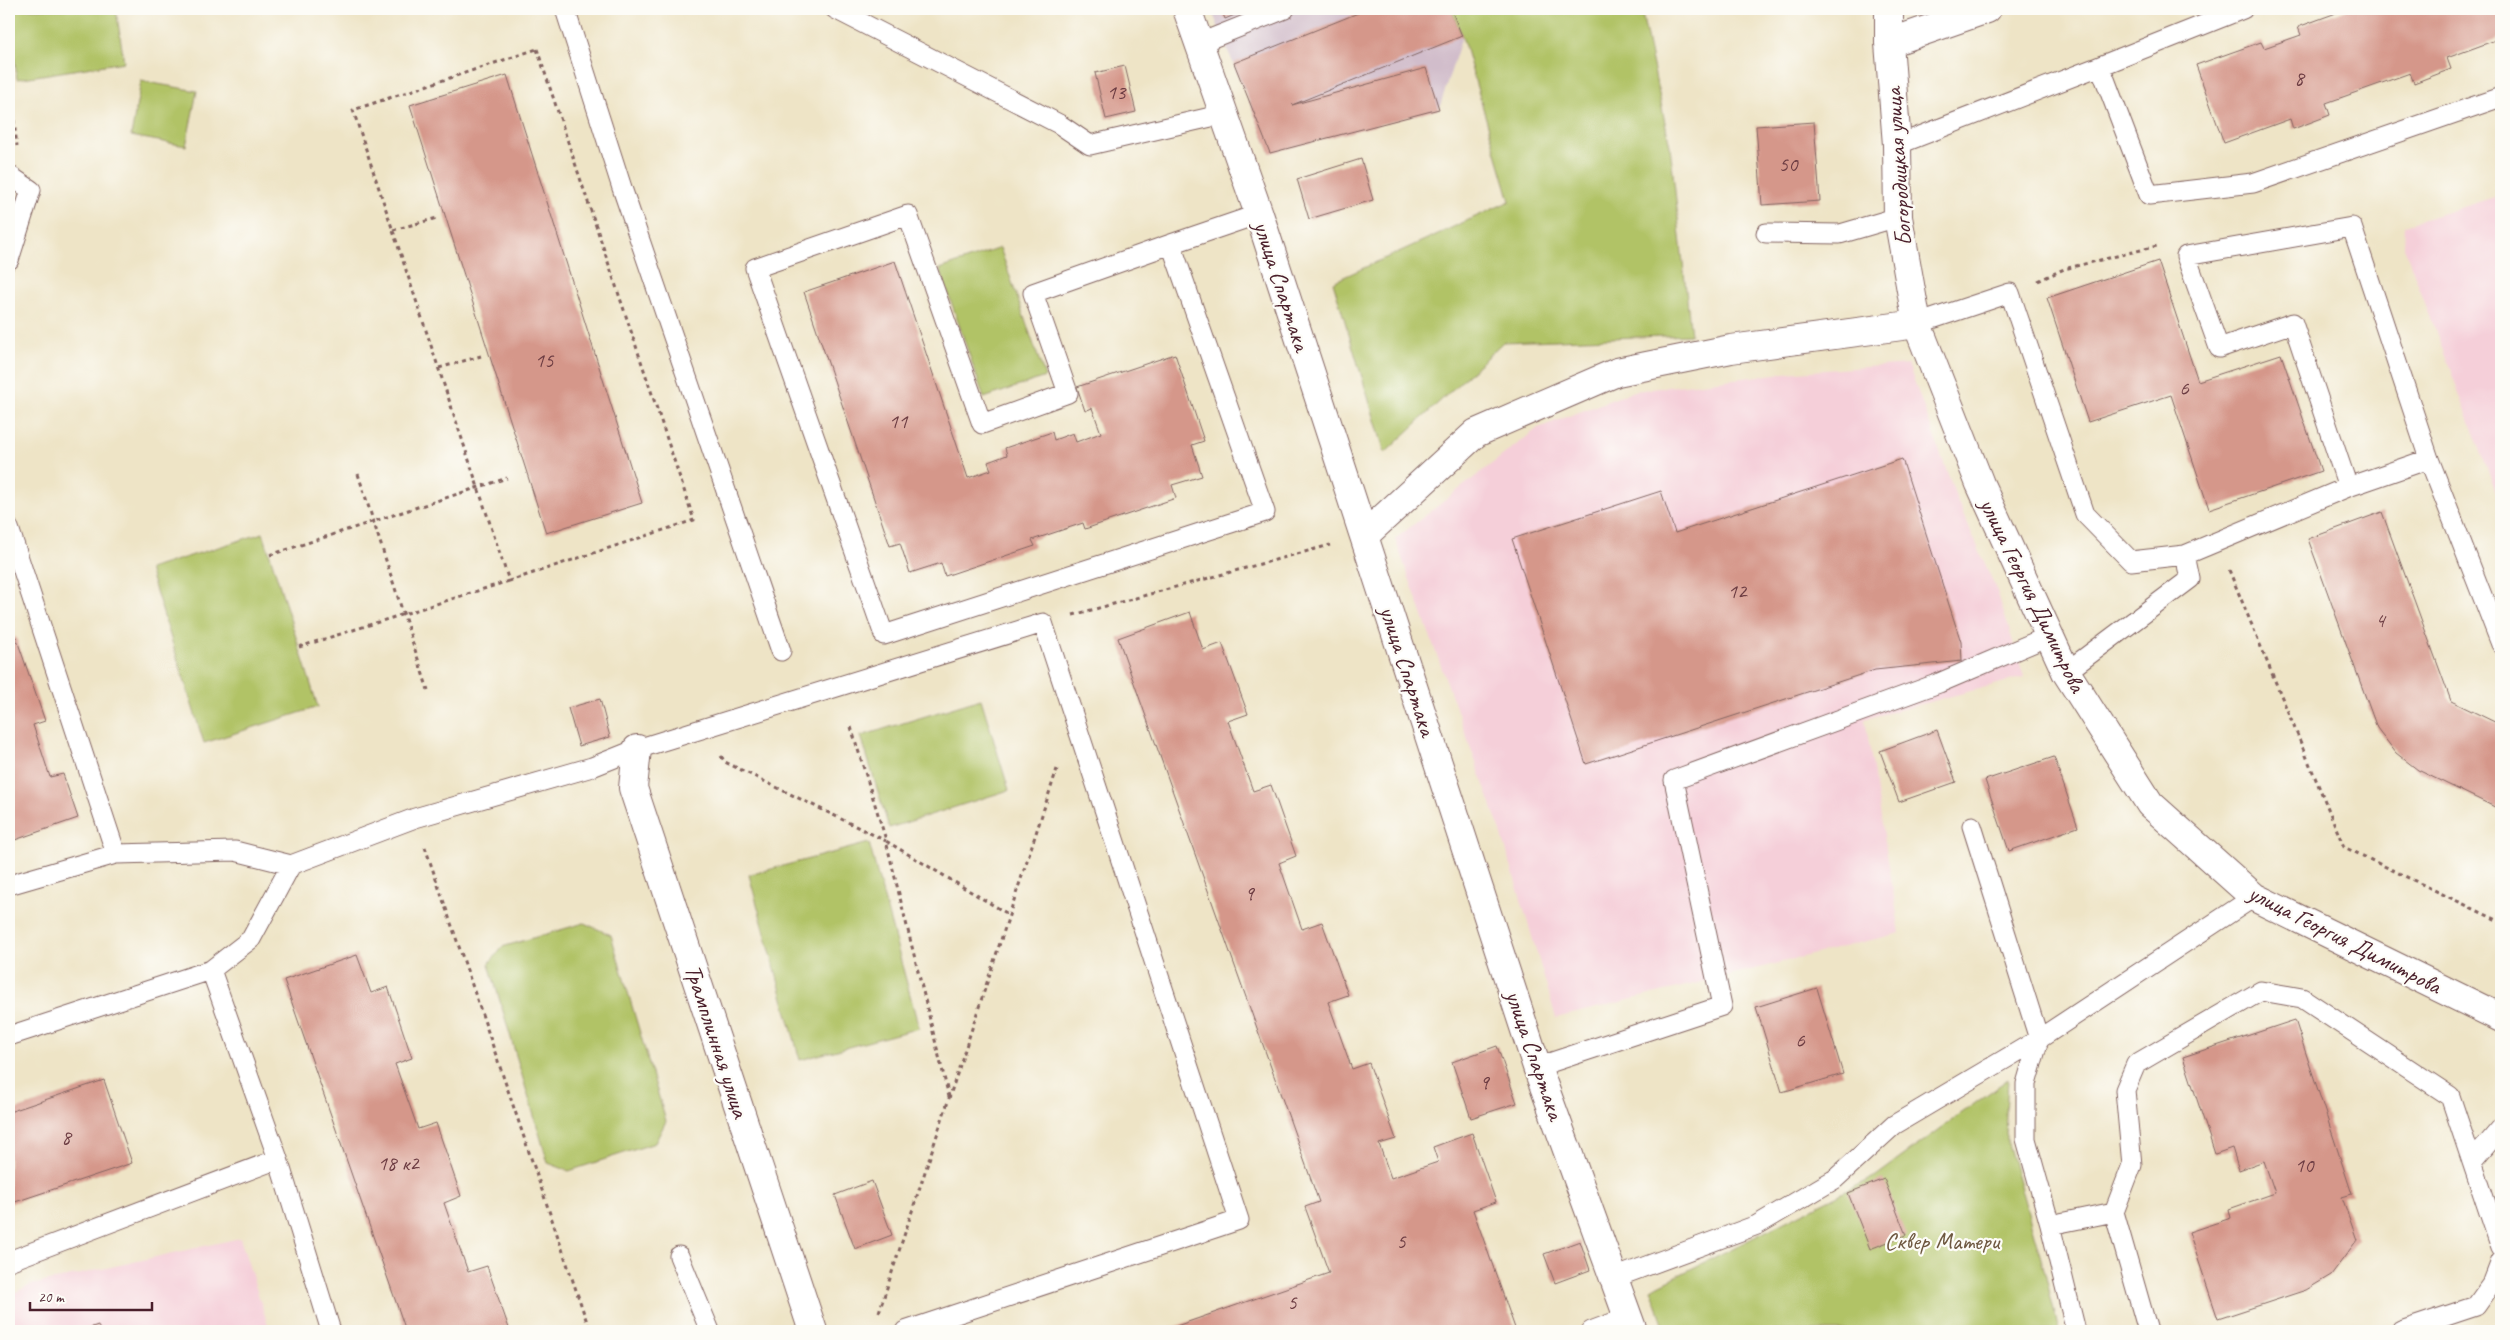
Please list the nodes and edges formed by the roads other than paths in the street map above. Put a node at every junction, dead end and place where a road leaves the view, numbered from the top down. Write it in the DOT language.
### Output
graph roads {
  1 [pos="565,9"];
  2 [pos="835,9"];
  3 [pos="1187,9"];
  4 [pos="1285,9"];
  5 [pos="1889,9"];
  6 [pos="1987,9"];
  7 [pos="2243,9"];
  8 [pos="1889,43"];
  9 [pos="1200,44"];
  10 [pos="2100,66"];
  11 [pos="2501,97"];
  12 [pos="1224,114"];
  13 [pos="1897,144"];
  14 [pos="16,180"];
  15 [pos="1259,214"];
  16 [pos="1898,217"];
  17 [pos="1766,232"];
  18 [pos="1171,244"];
  19 [pos="9,260"];
  20 [pos="1916,324"];
  21 [pos="2429,459"];
  22 [pos="2348,487"];
  23 [pos="9,528"];
  24 [pos="1365,536"];
  25 [pos="2185,555"];
  26 [pos="2049,636"];
  27 [pos="2501,644"];
  28 [pos="781,651"];
  29 [pos="2066,672"];
  30 [pos="637,749"];
  31 [pos="1972,826"];
  32 [pos="116,854"];
  33 [pos="291,866"];
  34 [pos="9,884"];
  35 [pos="2254,897"];
  36 [pos="211,970"];
  37 [pos="2501,1018"];
  38 [pos="9,1036"];
  39 [pos="2039,1039"];
  40 [pos="1537,1067"];
  41 [pos="2501,1128"];
  42 [pos="278,1159"];
  43 [pos="2472,1162"];
  44 [pos="2114,1212"];
  45 [pos="2050,1225"];
  46 [pos="2501,1248"];
  47 [pos="679,1256"];
  48 [pos="9,1261"];
  49 [pos="2501,1261"];
  50 [pos="1614,1278"];
  51 [pos="2497,1284"];
  52 [pos="1630,1324"];
  53 [pos="331,1331"];
  54 [pos="710,1331"];
  55 [pos="813,1331"];
  56 [pos="905,1331"];
  57 [pos="1591,1331"];
  58 [pos="2076,1331"];
  59 [pos="2148,1331"];
  60 [pos="2401,1331"];
  1 -- 28 [label="lane"];
  2 -- 12 [label="lane"];
  3 -- 9 [label="street, улица Спартака"];
  4 -- 9 [label="lane"];
  5 -- 8 [label="street, Богородицкая улица"];
  6 -- 8 [label="street"];
  7 -- 10 [label="lane"];
  8 -- 13 [label="street, Богородицкая улица"];
  9 -- 12 [label="street, улица Спартака"];
  10 -- 11 [label="lane"];
  10 -- 13 [label="lane"];
  12 -- 15 [label="street, улица Спартака"];
  13 -- 16 [label="street, Богородицкая улица"];
  14 -- 19 [label="lane"];
  15 -- 18 [label="lane"];
  15 -- 24 [label="street, улица Спартака"];
  16 -- 17 [label="lane"];
  16 -- 20 [label="street, Богородицкая улица"];
  18 -- 18 [label="lane"];
  20 -- 24 [label="street"];
  20 -- 25 [label="lane"];
  20 -- 26 [label="street, улица Георгия Димитрова"];
  21 -- 22 [label="lane"];
  21 -- 22 [label="lane"];
  21 -- 27 [label="lane"];
  22 -- 25 [label="lane"];
  23 -- 32 [label="lane"];
  24 -- 40 [label="street, улица Спартака"];
  25 -- 29 [label="lane"];
  26 -- 29 [label="street, улица Георгия Димитрова"];
  26 -- 40 [label="lane"];
  29 -- 35 [label="street, улица Георгия Димитрова"];
  30 -- 33 [label="lane"];
  30 -- 55 [label="street, Трамплинная улица"];
  30 -- 56 [label="lane"];
  31 -- 39 [label="lane"];
  32 -- 33 [label="lane"];
  32 -- 34 [label="lane"];
  33 -- 36 [label="lane"];
  35 -- 37 [label="street, улица Георгия Димитрова"];
  35 -- 39 [label="lane"];
  36 -- 38 [label="lane"];
  36 -- 42 [label="lane"];
  39 -- 45 [label="lane"];
  39 -- 50 [label="lane"];
  40 -- 50 [label="street, улица Спартака"];
  41 -- 43 [label="lane"];
  42 -- 48 [label="lane"];
  42 -- 53 [label="lane"];
  43 -- 44 [label="lane"];
  43 -- 46 [label="lane"];
  44 -- 45 [label="lane"];
  44 -- 59 [label="lane"];
  45 -- 58 [label="lane"];
  47 -- 54 [label="lane"];
  49 -- 51 [label="lane"];
  50 -- 52 [label="street, улица Спартака"];
  51 -- 60 [label="lane"];
  52 -- 57 [label="lane"];
}
